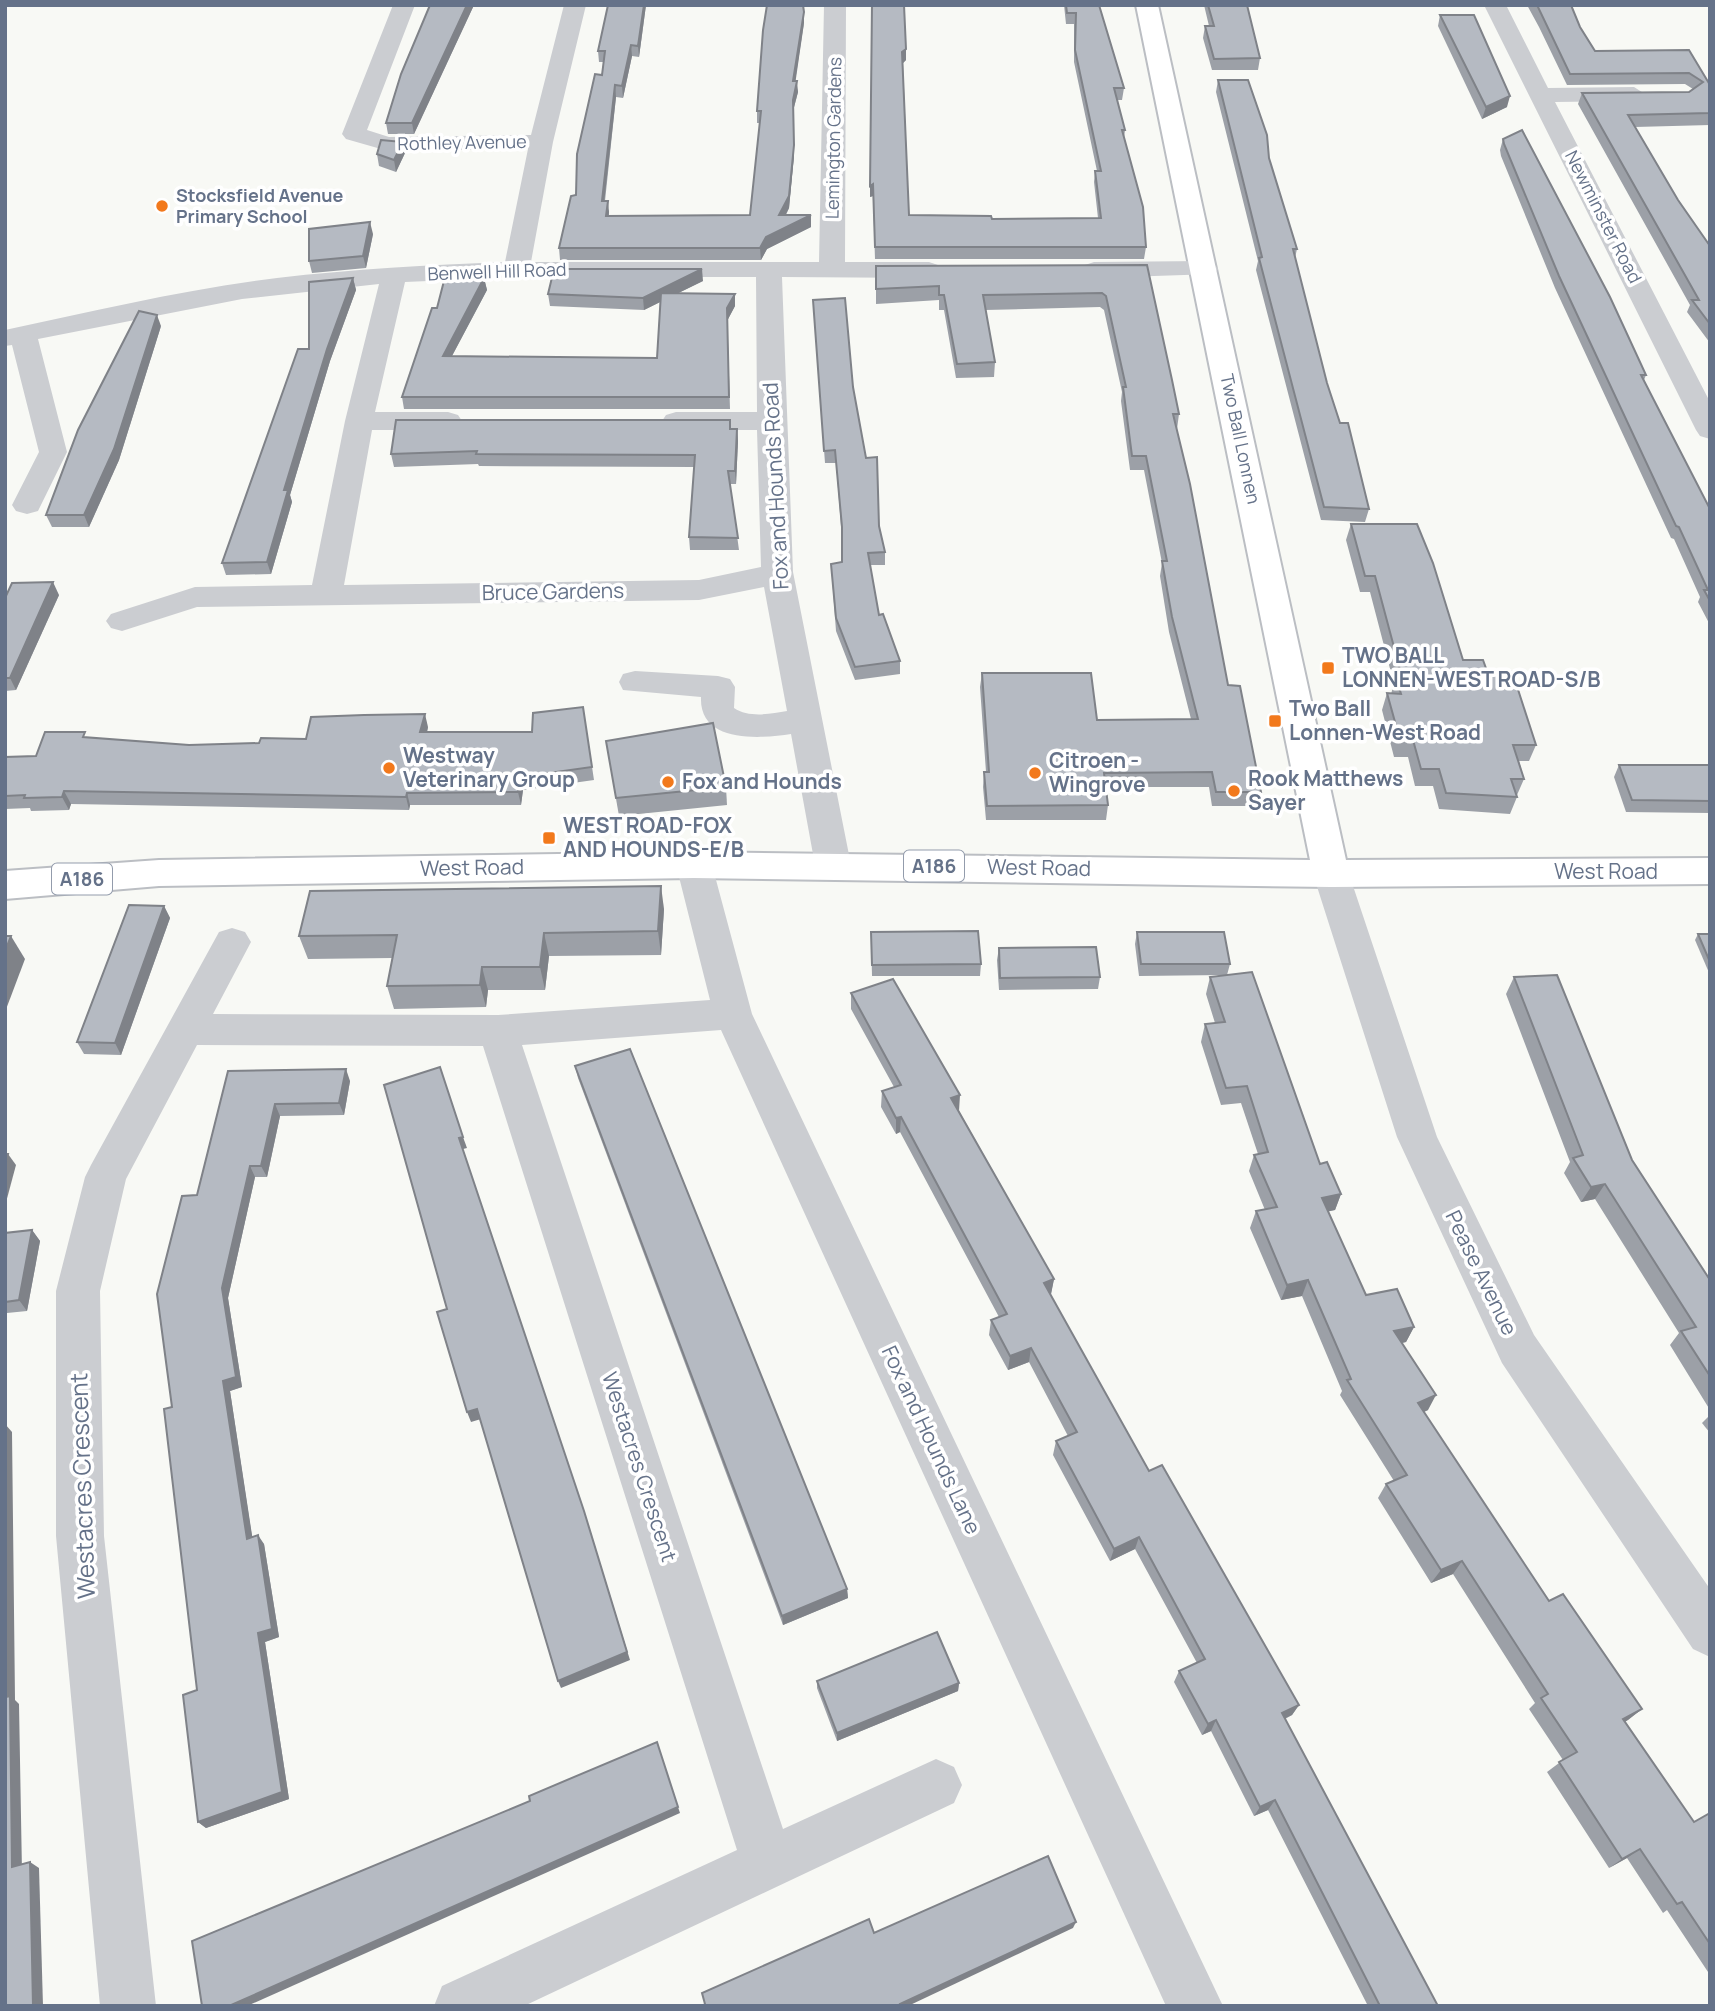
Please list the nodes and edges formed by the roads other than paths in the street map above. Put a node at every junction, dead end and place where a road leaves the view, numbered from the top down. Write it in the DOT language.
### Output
graph roads {
  1 [pos="404,5"];
  2 [pos="575,5"];
  3 [pos="835,5"];
  4 [pos="1147,5"];
  5 [pos="1495,5"];
  6 [pos="1659,94"];
  7 [pos="1542,95"];
  8 [pos="541,142"];
  9 [pos="769,270"];
  10 [pos="832,270"];
  11 [pos="956,270"];
  12 [pos="1066,270"];
  13 [pos="1205,270"];
  14 [pos="516,271"];
  15 [pos="394,276"];
  16 [pos="14,336"];
  17 [pos="359,421"];
  18 [pos="469,421"];
  19 [pos="647,421"];
  20 [pos="771,421"];
  21 [pos="1710,429"];
  22 [pos="27,505"];
  23 [pos="777,572"];
  24 [pos="326,595"];
  25 [pos="122,621"];
  26 [pos="635,682"];
  27 [pos="807,720"];
  28 [pos="5,863"];
  29 [pos="694,865"];
  30 [pos="833,865"];
  31 [pos="1710,871"];
  32 [pos="159,873"];
  33 [pos="1331,874"];
  34 [pos="5,885"];
  35 [pos="232,942"];
  36 [pos="733,1014"];
  37 [pos="184,1029"];
  38 [pos="498,1031"];
  39 [pos="1710,1632"];
  40 [pos="936,1786"];
  41 [pos="768,1864"];
  42 [pos="128,2006"];
  43 [pos="462,2006"];
  44 [pos="1195,2006"];
  1 -- 8 [label="street, Rothley Avenue"];
  2 -- 8 [label="street"];
  3 -- 10 [label="street, Lemington Gardens"];
  4 -- 13 [label="main road, Two Ball Lonnen"];
  5 -- 7 [label="street, Newminster Road"];
  6 -- 7 [label="street"];
  7 -- 21 [label="street, Newminster Road"];
  8 -- 14 [label="street"];
  9 -- 10 [label="street, Benwell Hill Road"];
  9 -- 14 [label="street, Benwell Hill Road"];
  9 -- 20 [label="street, Fox and Hounds Road"];
  10 -- 11 [label="street, Benwell Hill Road"];
  12 -- 13 [label="street"];
  13 -- 33 [label="main road, Two Ball Lonnen"];
  14 -- 15 [label="street, Benwell Hill Road"];
  15 -- 16 [label="street, Benwell Hill Road"];
  15 -- 17 [label="street"];
  16 -- 22 [label="street"];
  17 -- 18 [label="street"];
  17 -- 24 [label="street"];
  19 -- 20 [label="street"];
  20 -- 23 [label="street, Fox and Hounds Road"];
  23 -- 24 [label="street, Bruce Gardens"];
  23 -- 27 [label="street, Fox and Hounds Road"];
  24 -- 25 [label="street, Bruce Gardens"];
  26 -- 27 [label="street"];
  27 -- 30 [label="street, Fox and Hounds Road"];
  28 -- 32 [label="main road, West Road / A186"];
  29 -- 30 [label="main road, West Road / A186"];
  29 -- 32 [label="main road, West Road / A186"];
  29 -- 36 [label="street, Fox and Hounds Lane"];
  30 -- 33 [label="main road, West Road / A186"];
  31 -- 33 [label="main road, West Road / A186"];
  32 -- 34 [label="main road, West Road / A186"];
  33 -- 39 [label="street, Pease Avenue"];
  35 -- 37 [label="street, Westacres Crescent"];
  36 -- 38 [label="street"];
  36 -- 44 [label="street, Fox and Hounds Lane"];
  37 -- 38 [label="street"];
  37 -- 42 [label="street, Westacres Crescent"];
  38 -- 41 [label="street, Westacres Crescent"];
  40 -- 41 [label="street"];
  41 -- 43 [label="street"];
}
